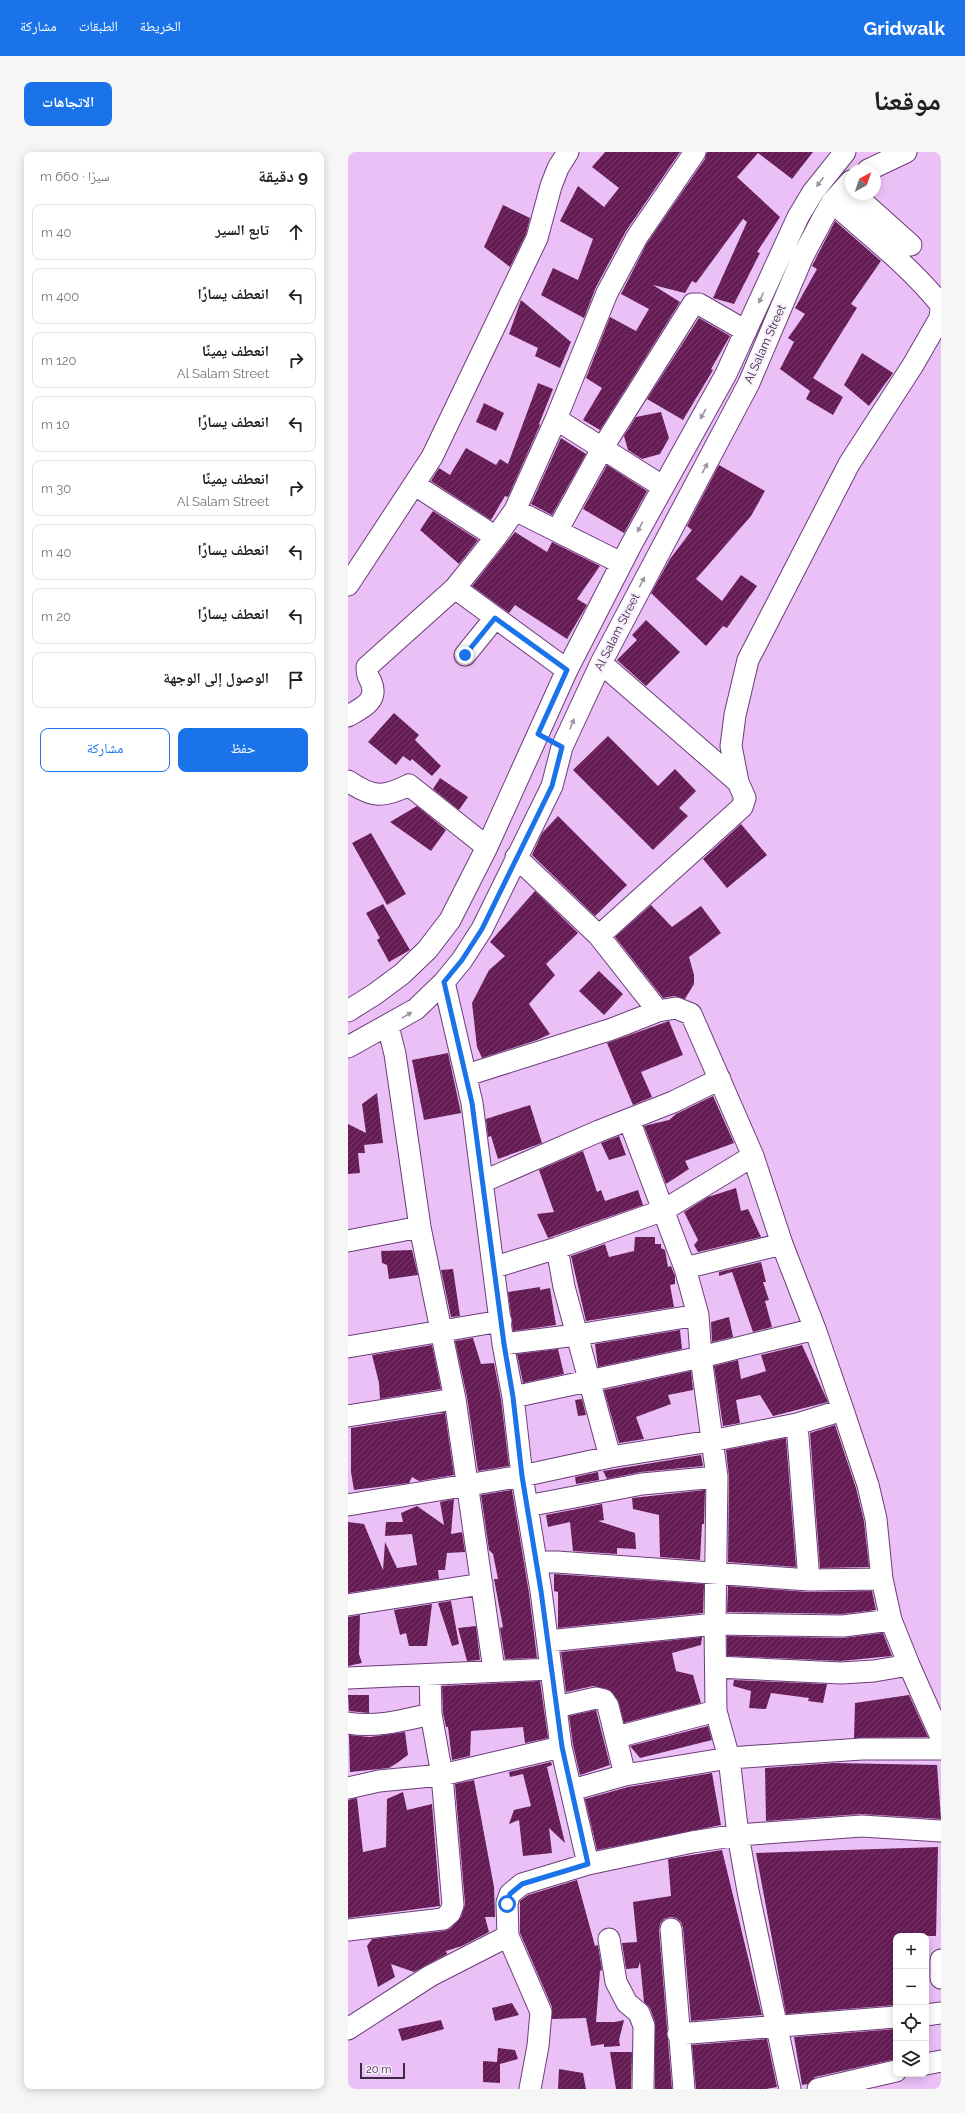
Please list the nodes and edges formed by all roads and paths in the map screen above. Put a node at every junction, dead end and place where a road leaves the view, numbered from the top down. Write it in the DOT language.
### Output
graph roads {
  1 [pos="568,152"];
  2 [pos="695,152"];
  3 [pos="845,152"];
  4 [pos="906,152"];
  5 [pos="881,164"];
  6 [pos="845,192"];
  7 [pos="863,200"];
  8 [pos="832,202"];
  9 [pos="911,245"];
  10 [pos="941,305"];
  11 [pos="941,309"];
  12 [pos="746,331"];
  13 [pos="556,419"];
  14 [pos="603,447"];
  15 [pos="415,486"];
  16 [pos="662,486"];
  17 [pos="515,510"];
  18 [pos="557,531"];
  19 [pos="496,537"];
  20 [pos="621,563"];
  21 [pos="348,585"];
  22 [pos="455,588"];
  23 [pos="495,618"];
  24 [pos="465,655"];
  25 [pos="601,663"];
  26 [pos="567,670"];
  27 [pos="348,716"];
  28 [pos="538,734"];
  29 [pos="562,747"];
  30 [pos="348,781"];
  31 [pos="738,782"];
  32 [pos="487,847"];
  33 [pos="516,857"];
  34 [pos="598,936"];
  35 [pos="444,982"];
  36 [pos="348,1011"];
  37 [pos="658,1011"];
  38 [pos="388,1026"];
  39 [pos="348,1047"];
  40 [pos="467,1075"];
  41 [pos="720,1079"];
  42 [pos="629,1120"];
  43 [pos="753,1156"];
  44 [pos="482,1182"];
  45 [pos="664,1210"];
  46 [pos="420,1227"];
  47 [pos="348,1241"];
  48 [pos="782,1244"];
  49 [pos="557,1248"];
  50 [pos="495,1267"];
  51 [pos="685,1268"];
  52 [pos="698,1315"];
  53 [pos="501,1321"];
  54 [pos="815,1329"];
  55 [pos="441,1330"];
  56 [pos="577,1335"];
  57 [pos="504,1344"];
  58 [pos="348,1347"];
  59 [pos="700,1357"];
  60 [pos="590,1381"];
  61 [pos="513,1397"];
  62 [pos="455,1398"];
  63 [pos="843,1410"];
  64 [pos="348,1416"];
  65 [pos="797,1424"];
  66 [pos="711,1441"];
  67 [pos="610,1457"];
  68 [pos="522,1476"];
  69 [pos="717,1476"];
  70 [pos="466,1485"];
  71 [pos="348,1505"];
  72 [pos="527,1506"];
  73 [pos="536,1562"];
  74 [pos="716,1575"];
  75 [pos="882,1579"];
  76 [pos="809,1580"];
  77 [pos="482,1584"];
  78 [pos="348,1606"];
  79 [pos="891,1620"];
  80 [pos="715,1624"];
  81 [pos="548,1641"];
  82 [pos="909,1665"];
  83 [pos="716,1667"];
  84 [pos="551,1669"];
  85 [pos="494,1670"];
  86 [pos="430,1675"];
  87 [pos="348,1678"];
  88 [pos="556,1707"];
  89 [pos="716,1711"];
  90 [pos="432,1714"];
  91 [pos="348,1723"];
  92 [pos="617,1737"];
  93 [pos="941,1737"];
  94 [pos="562,1747"];
  95 [pos="941,1749"];
  96 [pos="729,1758"];
  97 [pos="442,1774"];
  98 [pos="625,1775"];
  99 [pos="348,1788"];
  100 [pos="572,1790"];
  101 [pos="941,1831"];
  102 [pos="738,1835"];
  103 [pos="588,1864"];
  104 [pos="671,1929"];
  105 [pos="348,1930"];
  106 [pos="508,1936"];
  107 [pos="609,1939"];
  108 [pos="941,1960"];
  109 [pos="941,1978"];
  110 [pos="941,2013"];
  111 [pos="929,2015"];
  112 [pos="893,2017"];
  113 [pos="349,2025"];
  114 [pos="777,2025"];
  115 [pos="678,2034"];
  116 [pos="941,2061"];
  117 [pos="929,2063"];
  118 [pos="893,2072"];
  119 [pos="857,2084"];
  120 [pos="530,2089"];
  121 [pos="643,2089"];
  122 [pos="684,2089"];
  123 [pos="790,2089"];
  124 [pos="818,2089"];
  1 -- 15 [label="street"];
  2 -- 13 [label="street"];
  3 -- 12 [label="street, Al Salam Street, one-way"];
  4 -- 5 [label="street"];
  6 -- 8 [label="street, Al Salam Street"];
  7 -- 9 [label="street"];
  8 -- 10 [label="street"];
  25 -- 8 [label="street, Al Salam Street, one-way"];
  11 -- 31 [label="street"];
  12 -- 14 [label="street"];
  12 -- 16 [label="street, Al Salam Street, one-way"];
  13 -- 14 [label="street"];
  13 -- 17 [label="street"];
  14 -- 16 [label="street"];
  14 -- 18 [label="street"];
  15 -- 19 [label="street"];
  15 -- 21 [label="street"];
  16 -- 20 [label="street, Al Salam Street, one-way"];
  17 -- 18 [label="street"];
  17 -- 19 [label="street"];
  18 -- 20 [label="street"];
  19 -- 22 [label="street"];
  20 -- 26 [label="street, Al Salam Street"];
  22 -- 23 [label="street"];
  22 -- 27 [label="street"];
  23 -- 24 [label="street"];
  23 -- 26 [label="street"];
  29 -- 25 [label="street, Al Salam Street, one-way"];
  25 -- 31 [label="street"];
  26 -- 28 [label="street, Al Salam Street"];
  28 -- 29 [label="street"];
  28 -- 32 [label="street, Al Salam Street"];
  29 -- 33 [label="street, Al Salam Street"];
  30 -- 32 [label="street"];
  31 -- 34 [label="street"];
  32 -- 36 [label="street, Al Salam Street"];
  33 -- 34 [label="street"];
  33 -- 35 [label="street, Al Salam Street"];
  34 -- 37 [label="street"];
  38 -- 35 [label="street, Al Salam Street, one-way"];
  35 -- 40 [label="street"];
  37 -- 40 [label="street"];
  37 -- 41 [label="street"];
  38 -- 39 [label="street, Al Salam Street"];
  38 -- 46 [label="street"];
  40 -- 44 [label="street"];
  41 -- 42 [label="street"];
  41 -- 43 [label="street"];
  42 -- 44 [label="street"];
  42 -- 45 [label="street"];
  43 -- 45 [label="street"];
  43 -- 48 [label="street"];
  44 -- 50 [label="street"];
  45 -- 49 [label="street"];
  45 -- 51 [label="street"];
  46 -- 47 [label="street"];
  46 -- 55 [label="street"];
  48 -- 51 [label="street"];
  48 -- 54 [label="street"];
  49 -- 50 [label="street"];
  49 -- 56 [label="street"];
  50 -- 53 [label="street"];
  51 -- 52 [label="street"];
  52 -- 56 [label="street"];
  52 -- 59 [label="street"];
  53 -- 55 [label="street"];
  53 -- 57 [label="street"];
  54 -- 59 [label="street"];
  54 -- 63 [label="street"];
  55 -- 58 [label="street"];
  55 -- 62 [label="street"];
  56 -- 57 [label="street"];
  56 -- 60 [label="street"];
  57 -- 61 [label="street"];
  59 -- 60 [label="street"];
  59 -- 66 [label="street"];
  60 -- 61 [label="street"];
  60 -- 67 [label="street"];
  61 -- 68 [label="street"];
  62 -- 64 [label="street"];
  62 -- 70 [label="street"];
  63 -- 65 [label="street"];
  63 -- 75 [label="street"];
  65 -- 66 [label="street"];
  65 -- 76 [label="street"];
  66 -- 67 [label="street"];
  66 -- 69 [label="street"];
  67 -- 68 [label="street"];
  68 -- 70 [label="street"];
  68 -- 72 [label="street"];
  69 -- 72 [label="street"];
  69 -- 74 [label="street"];
  70 -- 71 [label="street"];
  70 -- 77 [label="street"];
  72 -- 73 [label="street"];
  73 -- 74 [label="street"];
  73 -- 81 [label="street"];
  74 -- 76 [label="street"];
  74 -- 80 [label="street"];
  75 -- 76 [label="street"];
  75 -- 79 [label="street"];
  77 -- 78 [label="street"];
  77 -- 85 [label="street"];
  79 -- 80 [label="street"];
  79 -- 82 [label="street"];
  80 -- 81 [label="street"];
  80 -- 83 [label="street"];
  81 -- 84 [label="street"];
  82 -- 83 [label="street"];
  82 -- 93 [label="street"];
  83 -- 89 [label="street"];
  84 -- 85 [label="street"];
  84 -- 88 [label="street"];
  85 -- 86 [label="street"];
  86 -- 87 [label="street"];
  86 -- 90 [label="street"];
  88 -- 92 [label="street"];
  88 -- 94 [label="street"];
  89 -- 92 [label="street"];
  89 -- 96 [label="street"];
  90 -- 91 [label="street"];
  90 -- 97 [label="street"];
  92 -- 98 [label="street"];
  94 -- 97 [label="street"];
  94 -- 100 [label="street"];
  95 -- 96 [label="street"];
  96 -- 98 [label="street"];
  96 -- 102 [label="street"];
  97 -- 99 [label="street"];
  97 -- 105 [label="street"];
  98 -- 100 [label="street"];
  100 -- 103 [label="street"];
  101 -- 102 [label="street"];
  102 -- 103 [label="street"];
  102 -- 114 [label="street"];
  103 -- 106 [label="street"];
  104 -- 115 [label="street"];
  106 -- 113 [label="street"];
  106 -- 120 [label="street"];
  107 -- 121 [label="street"];
  108 -- 109 [label="street"];
  110 -- 111 [label="street"];
  112 -- 114 [label="street"];
  114 -- 115 [label="street"];
  114 -- 123 [label="street"];
  115 -- 122 [label="street"];
  116 -- 117 [label="street"];
  118 -- 119 [label="street"];
  119 -- 124 [label="street"];
}
